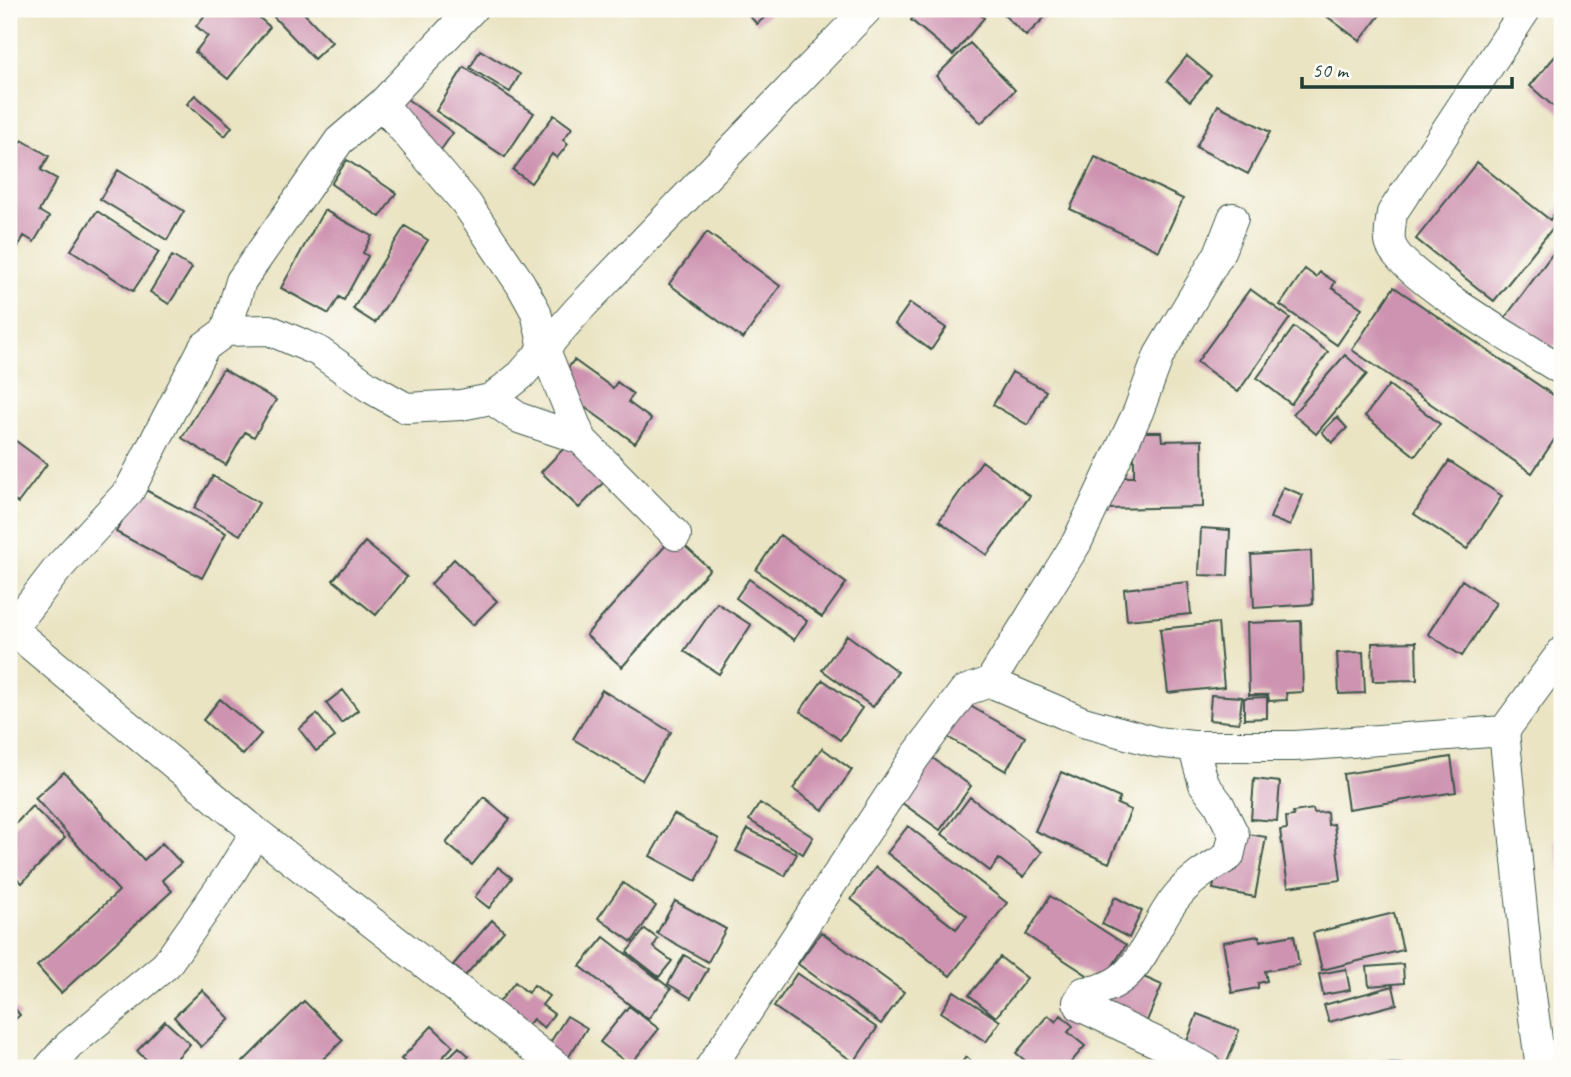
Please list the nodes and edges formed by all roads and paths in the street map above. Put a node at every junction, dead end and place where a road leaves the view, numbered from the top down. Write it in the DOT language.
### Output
graph roads {
  1 [pos="472,9"];
  2 [pos="867,9"];
  3 [pos="1526,9"];
  4 [pos="382,104"];
  5 [pos="1233,218"];
  6 [pos="226,331"];
  7 [pos="544,348"];
  8 [pos="1562,370"];
  9 [pos="491,399"];
  10 [pos="581,439"];
  11 [pos="676,535"];
  12 [pos="12,636"];
  13 [pos="1562,652"];
  14 [pos="990,682"];
  15 [pos="1504,731"];
  16 [pos="1193,746"];
  17 [pos="256,832"];
  18 [pos="49,1068"];
  19 [pos="559,1068"];
  20 [pos="710,1068"];
  21 [pos="1206,1068"];
  22 [pos="1541,1068"];
  1 -- 4 [label="street"];
  2 -- 7 [label="street"];
  3 -- 8 [label="street"];
  4 -- 6 [label="street"];
  4 -- 7 [label="street"];
  5 -- 14 [label="street"];
  6 -- 9 [label="street"];
  6 -- 12 [label="street"];
  7 -- 9 [label="street"];
  7 -- 10 [label="street"];
  9 -- 10 [label="street"];
  10 -- 11 [label="street"];
  12 -- 17 [label="street"];
  13 -- 15 [label="street"];
  14 -- 16 [label="street"];
  14 -- 20 [label="street"];
  15 -- 16 [label="street"];
  15 -- 22 [label="street"];
  16 -- 21 [label="street"];
  17 -- 18 [label="street"];
  17 -- 19 [label="street"];
}
